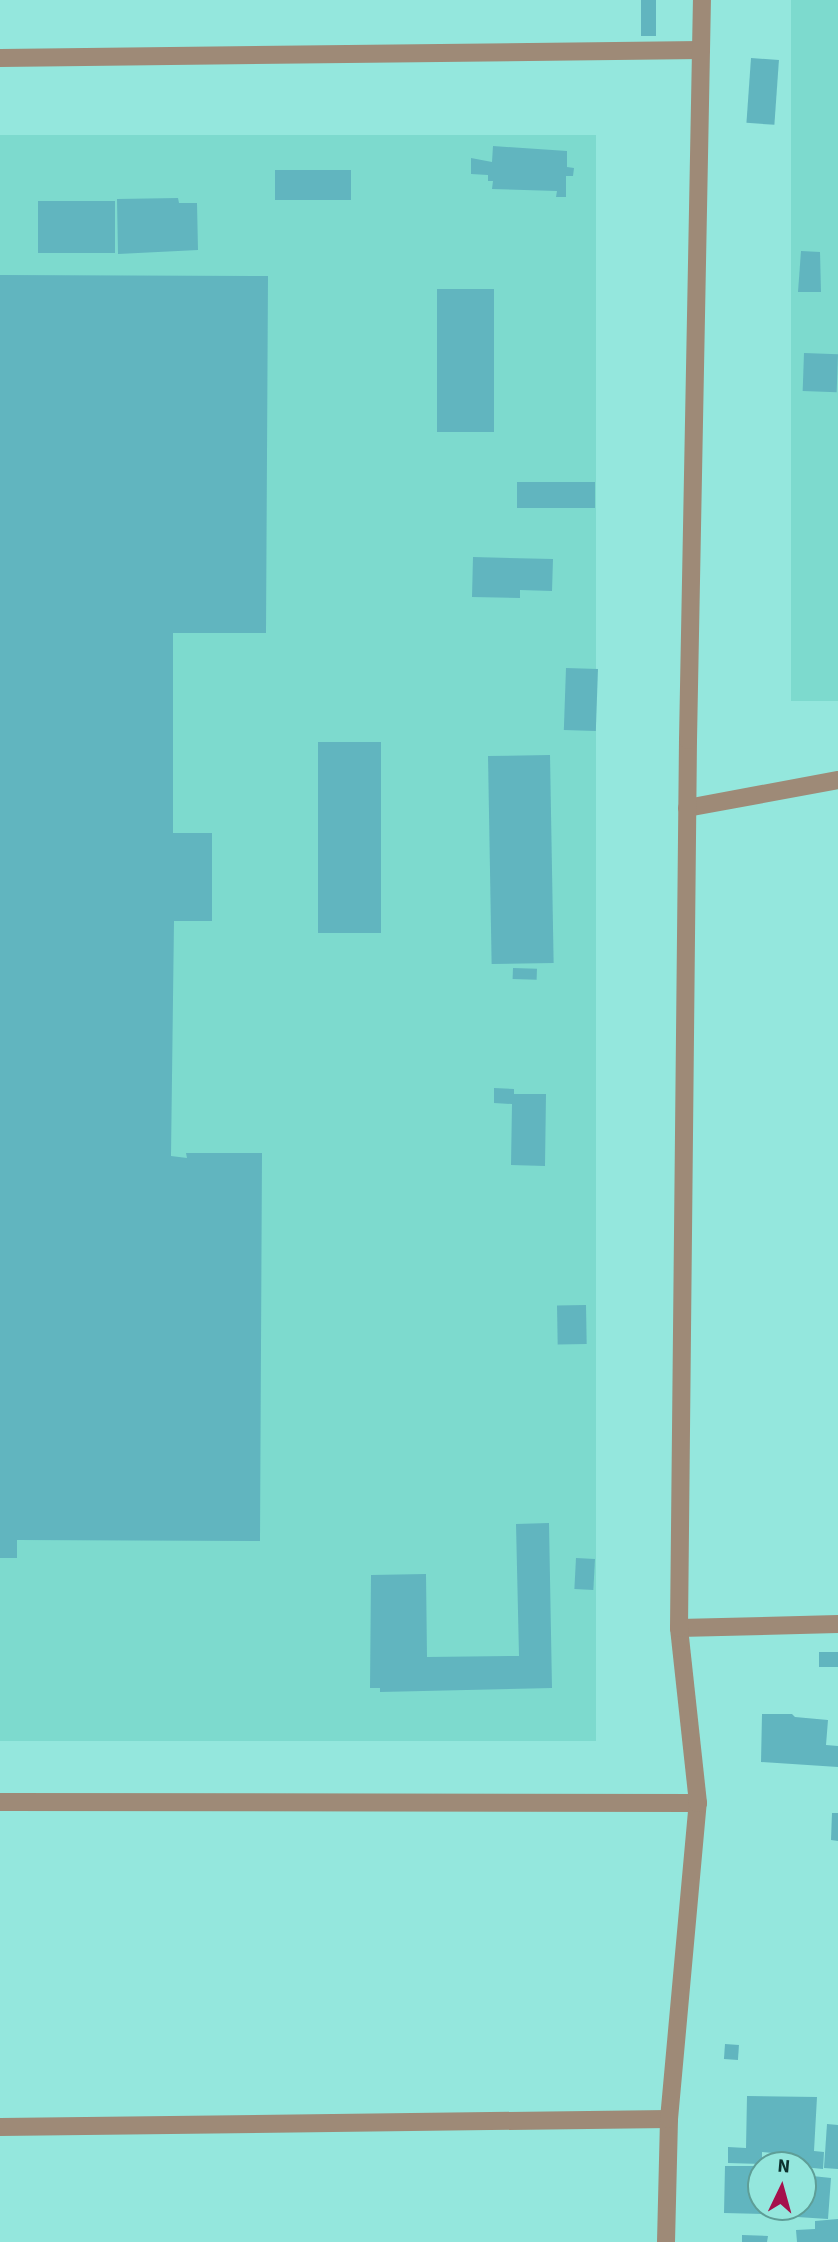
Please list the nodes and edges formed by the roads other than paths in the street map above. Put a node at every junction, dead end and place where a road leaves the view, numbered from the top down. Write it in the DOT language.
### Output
graph roads {
  1 [pos="702,0"];
  2 [pos="701,50"];
  3 [pos="0,58"];
  4 [pos="838,780"];
  5 [pos="687,808"];
  6 [pos="838,1623"];
  7 [pos="679,1629"];
  8 [pos="0,1802"];
  9 [pos="698,1803"];
  10 [pos="669,2119"];
  11 [pos="0,2127"];
  12 [pos="666,2242"];
  1 -- 2 [label="street"];
  2 -- 3 [label="street"];
  2 -- 5 [label="street"];
  4 -- 5 [label="street"];
  5 -- 7 [label="street"];
  6 -- 7 [label="street"];
  7 -- 9 [label="street"];
  8 -- 9 [label="street"];
  9 -- 10 [label="street"];
  10 -- 11 [label="street"];
  10 -- 12 [label="street"];
}
